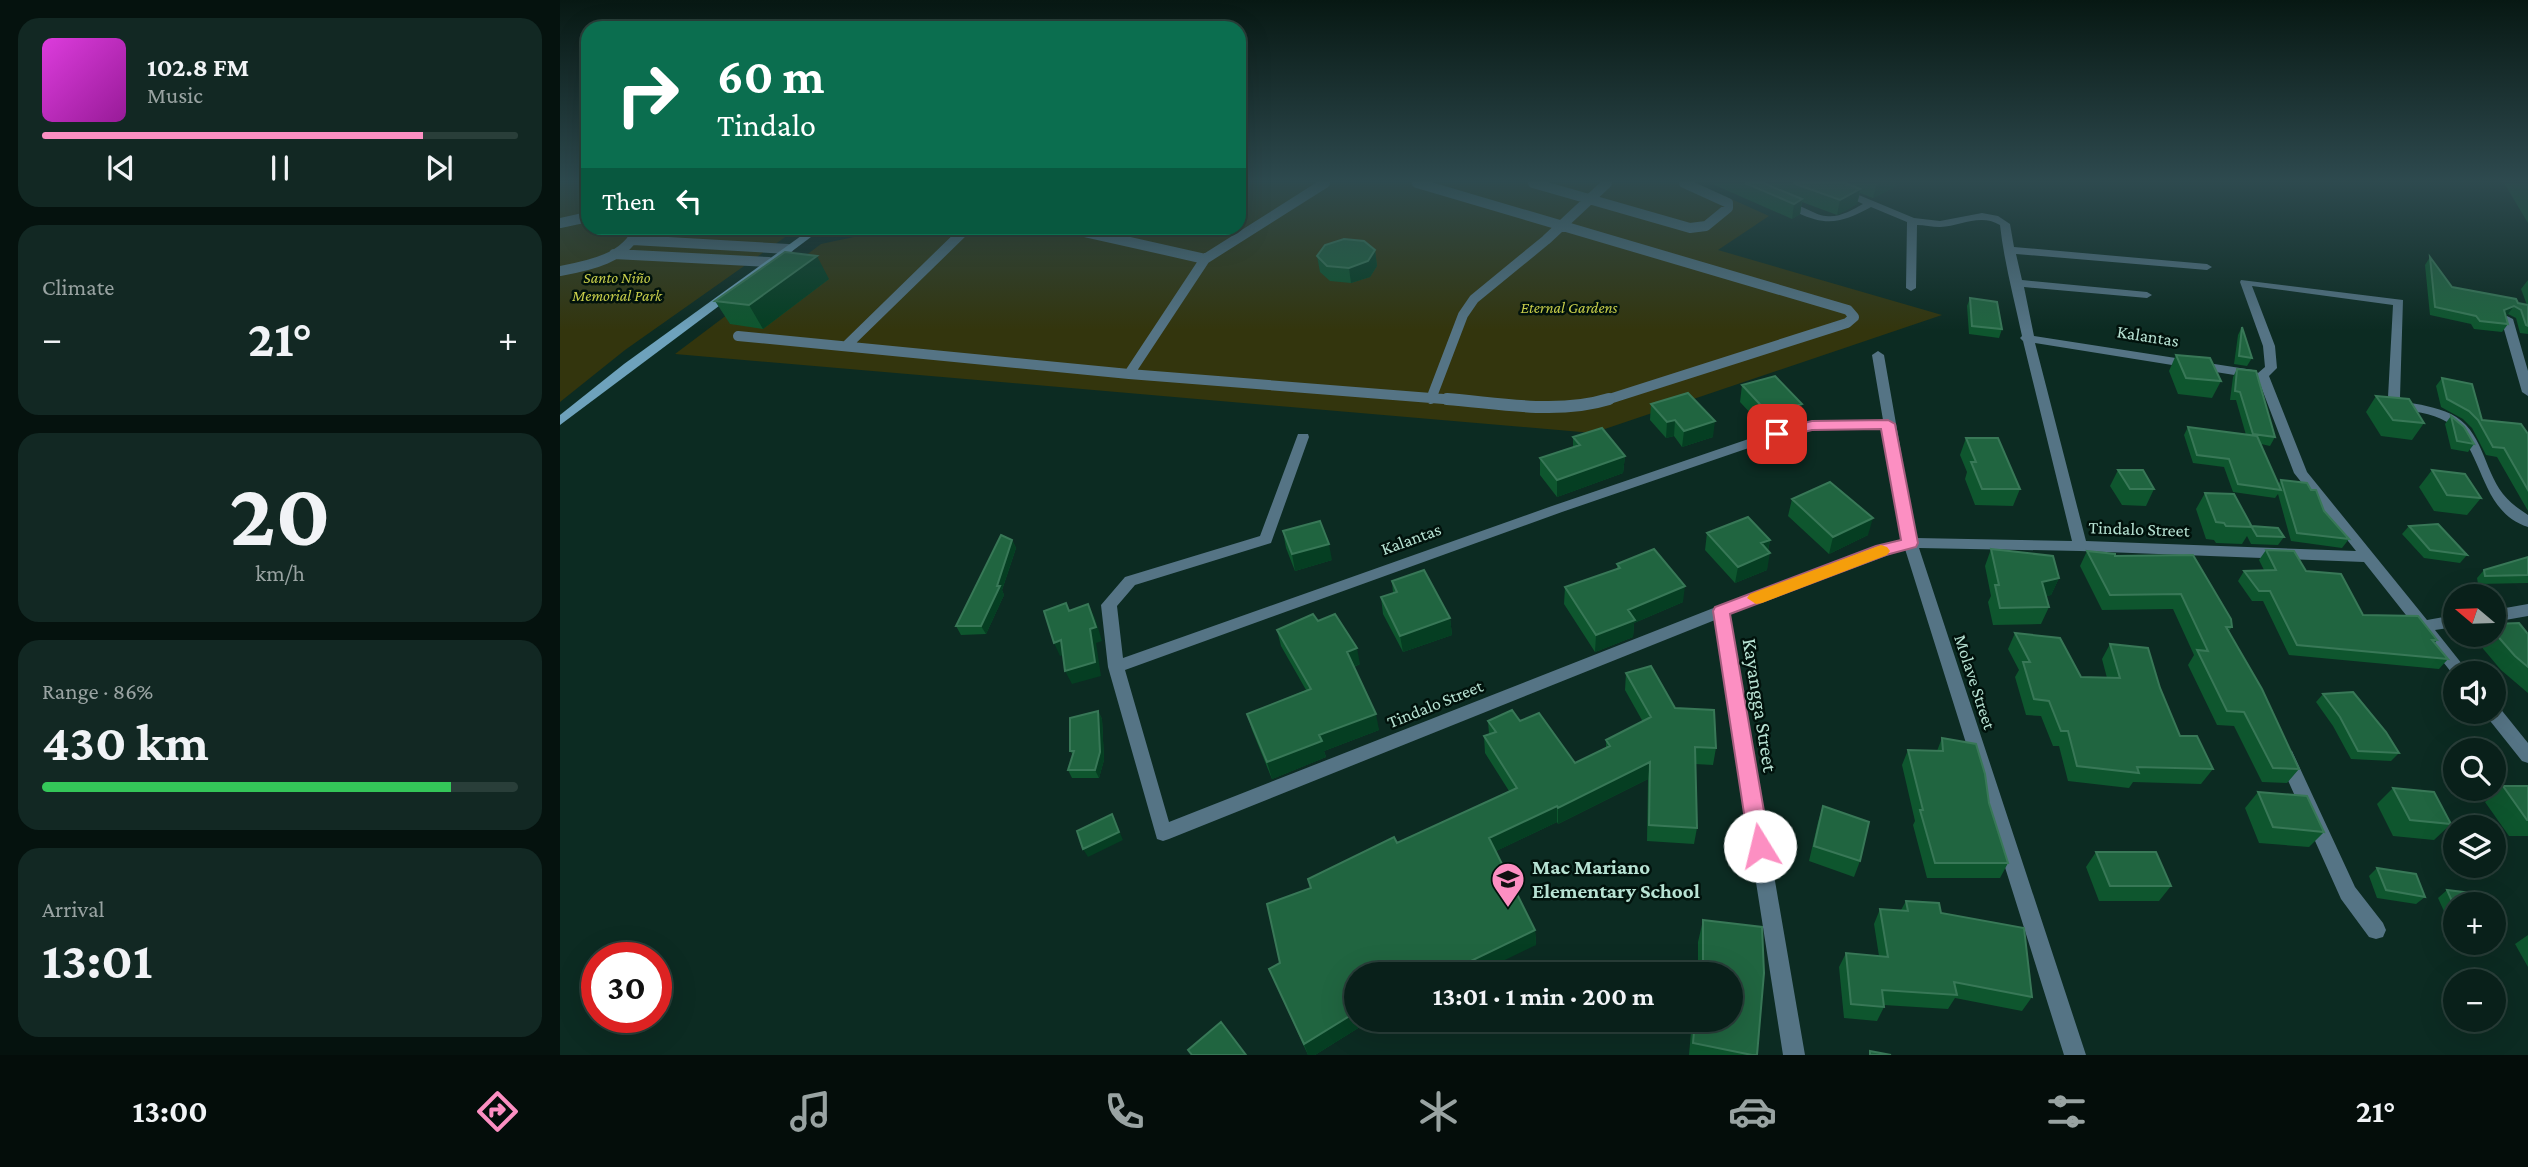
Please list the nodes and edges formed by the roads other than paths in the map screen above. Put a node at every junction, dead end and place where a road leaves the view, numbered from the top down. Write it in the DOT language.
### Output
graph roads {
  1 [pos="1554,232"];
  2 [pos="1583,232"];
  3 [pos="1912,232"];
  4 [pos="2006,232"];
  5 [pos="636,235"];
  6 [pos="808,235"];
  7 [pos="960,235"];
  8 [pos="1098,235"];
  9 [pos="1243,235"];
  10 [pos="634,240"];
  11 [pos="788,249"];
  12 [pos="2008,250"];
  13 [pos="614,254"];
  14 [pos="1205,259"];
  15 [pos="769,262"];
  16 [pos="2207,267"];
  17 [pos="560,271"];
  18 [pos="2017,283"];
  19 [pos="1911,288"];
  20 [pos="2147,295"];
  21 [pos="2507,319"];
  22 [pos="738,336"];
  23 [pos="2026,338"];
  24 [pos="846,346"];
  25 [pos="1878,355"];
  26 [pos="1129,374"];
  27 [pos="2263,375"];
  28 [pos="2528,392"];
  29 [pos="1431,398"];
  30 [pos="560,421"];
  31 [pos="1888,424"];
  32 [pos="1303,437"];
  33 [pos="2528,522"];
  34 [pos="1910,543"];
  35 [pos="2080,546"];
  36 [pos="2184,550"];
  37 [pos="2367,557"];
  38 [pos="2198,573"];
  39 [pos="2528,610"];
  40 [pos="1721,611"];
  41 [pos="2506,614"];
  42 [pos="2443,623"];
  43 [pos="2423,626"];
  44 [pos="2451,661"];
  45 [pos="1116,667"];
  46 [pos="2503,724"];
  47 [pos="2279,742"];
  48 [pos="2528,756"];
  49 [pos="2375,930"];
  50 [pos="1794,1055"];
  51 [pos="2075,1055"];
  1 -- 29 [label="lane"];
  2 -- 29 [label="lane"];
  3 -- 19 [label="street"];
  4 -- 12 [label="street"];
  5 -- 10 [label="lane"];
  6 -- 11 [label="main road"];
  7 -- 24 [label="lane"];
  8 -- 14 [label="lane"];
  9 -- 14 [label="lane"];
  10 -- 11 [label="lane"];
  10 -- 13 [label="lane"];
  11 -- 15 [label="main road"];
  12 -- 16 [label="street"];
  12 -- 18 [label="street"];
  13 -- 15 [label="lane"];
  13 -- 17 [label="lane"];
  14 -- 26 [label="lane"];
  15 -- 30 [label="main road"];
  18 -- 20 [label="street"];
  18 -- 23 [label="street"];
  21 -- 28 [label="street"];
  22 -- 24 [label="lane"];
  23 -- 27 [label="street, Kalantas"];
  23 -- 35 [label="street"];
  24 -- 26 [label="lane"];
  25 -- 31 [label="street, Molave Street"];
  26 -- 29 [label="lane"];
  27 -- 33 [label="street"];
  27 -- 37 [label="street"];
  31 -- 34 [label="street, Molave Street"];
  31 -- 45 [label="street, Kalantas"];
  32 -- 45 [label="street"];
  34 -- 35 [label="street, Tindalo Street"];
  34 -- 40 [label="street, Tindalo Street"];
  34 -- 51 [label="street, Molave Street"];
  35 -- 36 [label="street, Tindalo Street"];
  36 -- 37 [label="street, Tindalo Street"];
  36 -- 38 [label="street"];
  37 -- 43 [label="street"];
  39 -- 41 [label="street"];
  40 -- 45 [label="street, Tindalo Street"];
  40 -- 50 [label="street, Kayangga Street"];
  42 -- 43 [label="street"];
  43 -- 44 [label="street"];
  46 -- 48 [label="street"];
  47 -- 49 [label="street"];
}
